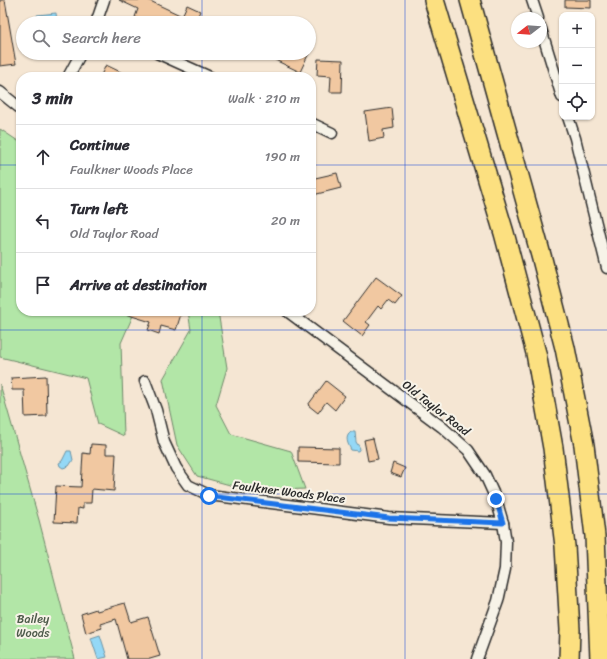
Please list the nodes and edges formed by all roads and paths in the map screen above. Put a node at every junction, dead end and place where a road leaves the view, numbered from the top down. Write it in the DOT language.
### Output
graph roads {
  1 [pos="104,0"];
  2 [pos="434,0"];
  3 [pos="470,0"];
  4 [pos="532,0"];
  5 [pos="536,12"];
  6 [pos="98,16"];
  7 [pos="547,48"];
  8 [pos="77,60"];
  9 [pos="172,60"];
  10 [pos="71,72"];
  11 [pos="199,72"];
  12 [pos="559,87"];
  13 [pos="0,92"];
  14 [pos="16,105"];
  15 [pos="569,120"];
  16 [pos="316,125"];
  17 [pos="332,133"];
  18 [pos="607,268"];
  19 [pos="294,316"];
  20 [pos="145,381"];
  21 [pos="503,523"];
  22 [pos="570,630"];
  23 [pos="477,659"];
  24 [pos="565,659"];
  25 [pos="569,659"];
  26 [pos="600,659"];
  1 -- 6 [label="street"];
  2 -- 22 [label="highway"];
  3 -- 26 [label="highway"];
  4 -- 5 [label="street"];
  7 -- 12 [label="street"];
  8 -- 10 [label="street"];
  9 -- 11 [label="street"];
  13 -- 14 [label="street"];
  15 -- 18 [label="street"];
  16 -- 17 [label="street"];
  19 -- 21 [label="street, Old Taylor Road"];
  20 -- 21 [label="street, Faulkner Woods Place"];
  21 -- 23 [label="street, Old Taylor Road"];
  22 -- 24 [label="highway"];
  22 -- 25 [label="highway"];
}
